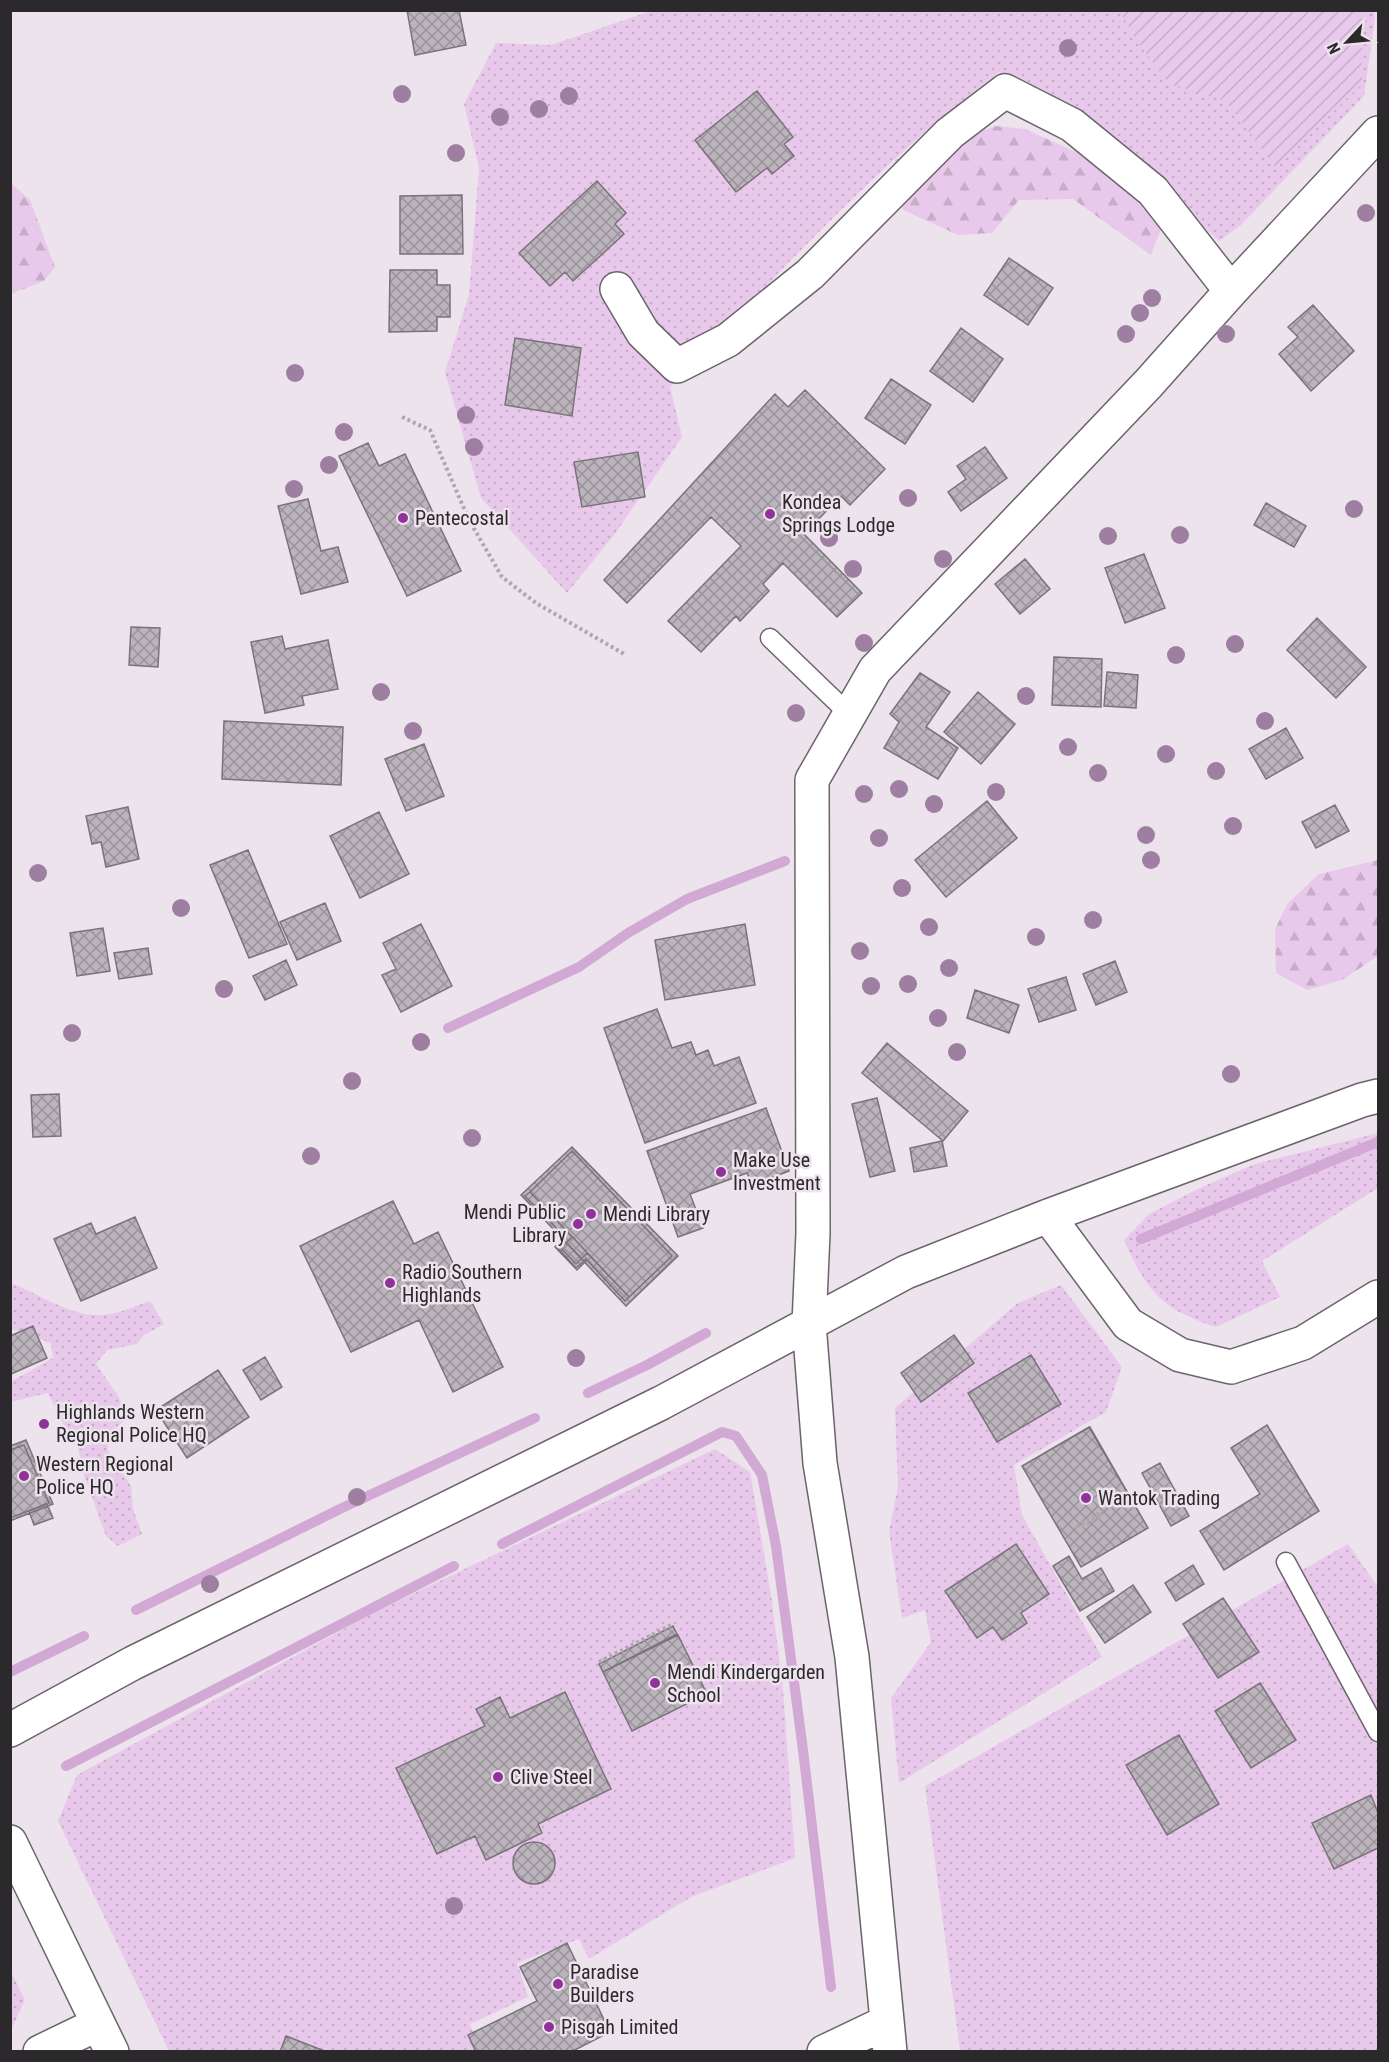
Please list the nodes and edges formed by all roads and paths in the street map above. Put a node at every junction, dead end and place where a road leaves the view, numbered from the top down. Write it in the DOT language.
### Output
graph roads {
  1 [pos="1378,133"];
  2 [pos="617,288"];
  3 [pos="1231,291"];
  4 [pos="402,417"];
  5 [pos="770,638"];
  6 [pos="624,654"];
  7 [pos="849,714"];
  8 [pos="1378,1096"];
  9 [pos="1048,1216"];
  10 [pos="1378,1297"];
  11 [pos="809,1324"];
  12 [pos="1102,1516"];
  13 [pos="1286,1562"];
  14 [pos="671,1625"];
  15 [pos="599,1662"];
  16 [pos="10,1730"];
  17 [pos="1378,1732"];
  18 [pos="10,1842"];
  19 [pos="889,2037"];
  20 [pos="105,2038"];
  21 [pos="40,2052"];
  22 [pos="824,2052"];
  1 -- 3 [label="street"];
  2 -- 3 [label="street"];
  3 -- 7 [label="street"];
  4 -- 6 [label="path"];
  5 -- 7 [label="lane"];
  7 -- 11 [label="street"];
  8 -- 9 [label="street"];
  9 -- 10 [label="street"];
  9 -- 11 [label="street"];
  11 -- 16 [label="street"];
  11 -- 19 [label="street"];
  12 -- 12 [label="path"];
  13 -- 17 [label="lane"];
  14 -- 15 [label="path"];
  18 -- 20 [label="street"];
  19 -- 22 [label="street"];
  20 -- 21 [label="street"];
}
